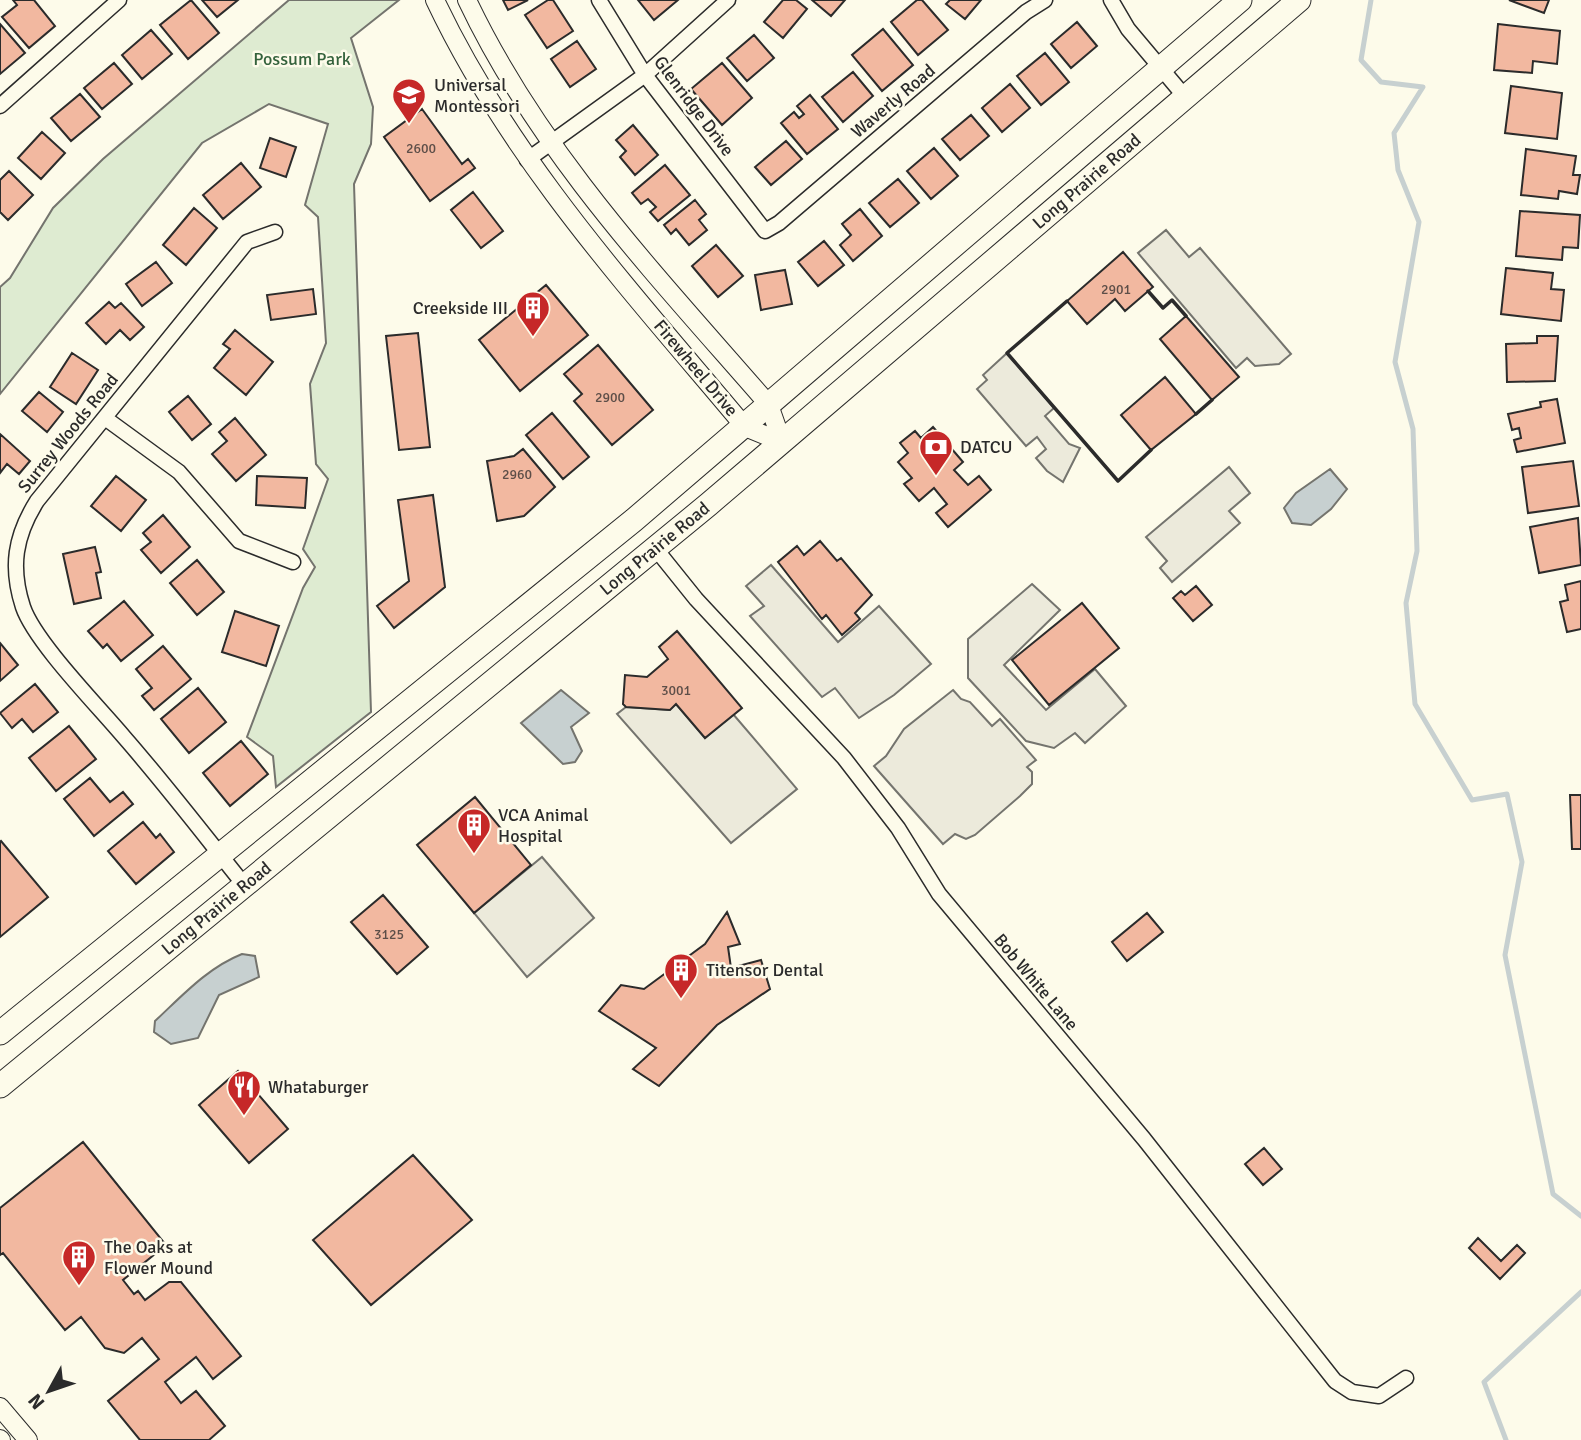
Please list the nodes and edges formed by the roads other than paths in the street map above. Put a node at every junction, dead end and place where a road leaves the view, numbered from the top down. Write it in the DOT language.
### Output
graph roads {
  1 [pos="118,0"];
  2 [pos="435,0"];
  3 [pos="467,0"];
  4 [pos="599,0"];
  5 [pos="727,0"];
  6 [pos="1045,0"];
  7 [pos="1111,0"];
  8 [pos="1240,0"];
  9 [pos="1299,0"];
  10 [pos="1160,69"];
  11 [pos="645,75"];
  12 [pos="1186,98"];
  13 [pos="0,106"];
  14 [pos="551,142"];
  15 [pos="527,160"];
  16 [pos="765,230"];
  17 [pos="275,232"];
  18 [pos="768,405"];
  19 [pos="105,418"];
  20 [pos="745,427"];
  21 [pos="782,442"];
  22 [pos="655,548"];
  23 [pos="293,562"];
  24 [pos="220,854"];
  25 [pos="245,886"];
  26 [pos="0,1033"];
  27 [pos="0,1086"];
  28 [pos="1406,1378"];
  29 [pos="3,1414"];
  30 [pos="28,1440"];
  1 -- 13 [label="street"];
  2 -- 15 [label="street, Firewheel Drive"];
  3 -- 14 [label="street, Firewheel Drive"];
  4 -- 11 [label="street, Glenridge Drive"];
  5 -- 11 [label="street"];
  6 -- 16 [label="street, Waverly Road"];
  7 -- 10 [label="street"];
  8 -- 10 [label="main road, Long Prairie Road"];
  9 -- 12 [label="main road, Long Prairie Road"];
  10 -- 12 [label="street"];
  10 -- 18 [label="main road, Long Prairie Road"];
  11 -- 14 [label="street"];
  11 -- 16 [label="street, Glenridge Drive"];
  12 -- 21 [label="main road, Long Prairie Road"];
  14 -- 15 [label="street"];
  14 -- 18 [label="street, Firewheel Drive"];
  15 -- 20 [label="street, Firewheel Drive"];
  17 -- 19 [label="street, Surrey Woods Road"];
  18 -- 20 [label="main road, Long Prairie Road"];
  18 -- 21 [label="street, Firewheel Drive"];
  19 -- 23 [label="street"];
  19 -- 24 [label="street, Surrey Woods Road"];
  20 -- 21 [label="street, Firewheel Drive"];
  20 -- 24 [label="main road, Long Prairie Road"];
  21 -- 22 [label="main road, Long Prairie Road"];
  22 -- 25 [label="main road, Long Prairie Road"];
  22 -- 28 [label="street, Bob White Lane"];
  24 -- 25 [label="street, Surrey Woods Road"];
  24 -- 26 [label="main road, Long Prairie Road"];
  25 -- 27 [label="main road, Long Prairie Road"];
  29 -- 30 [label="street"];
}
